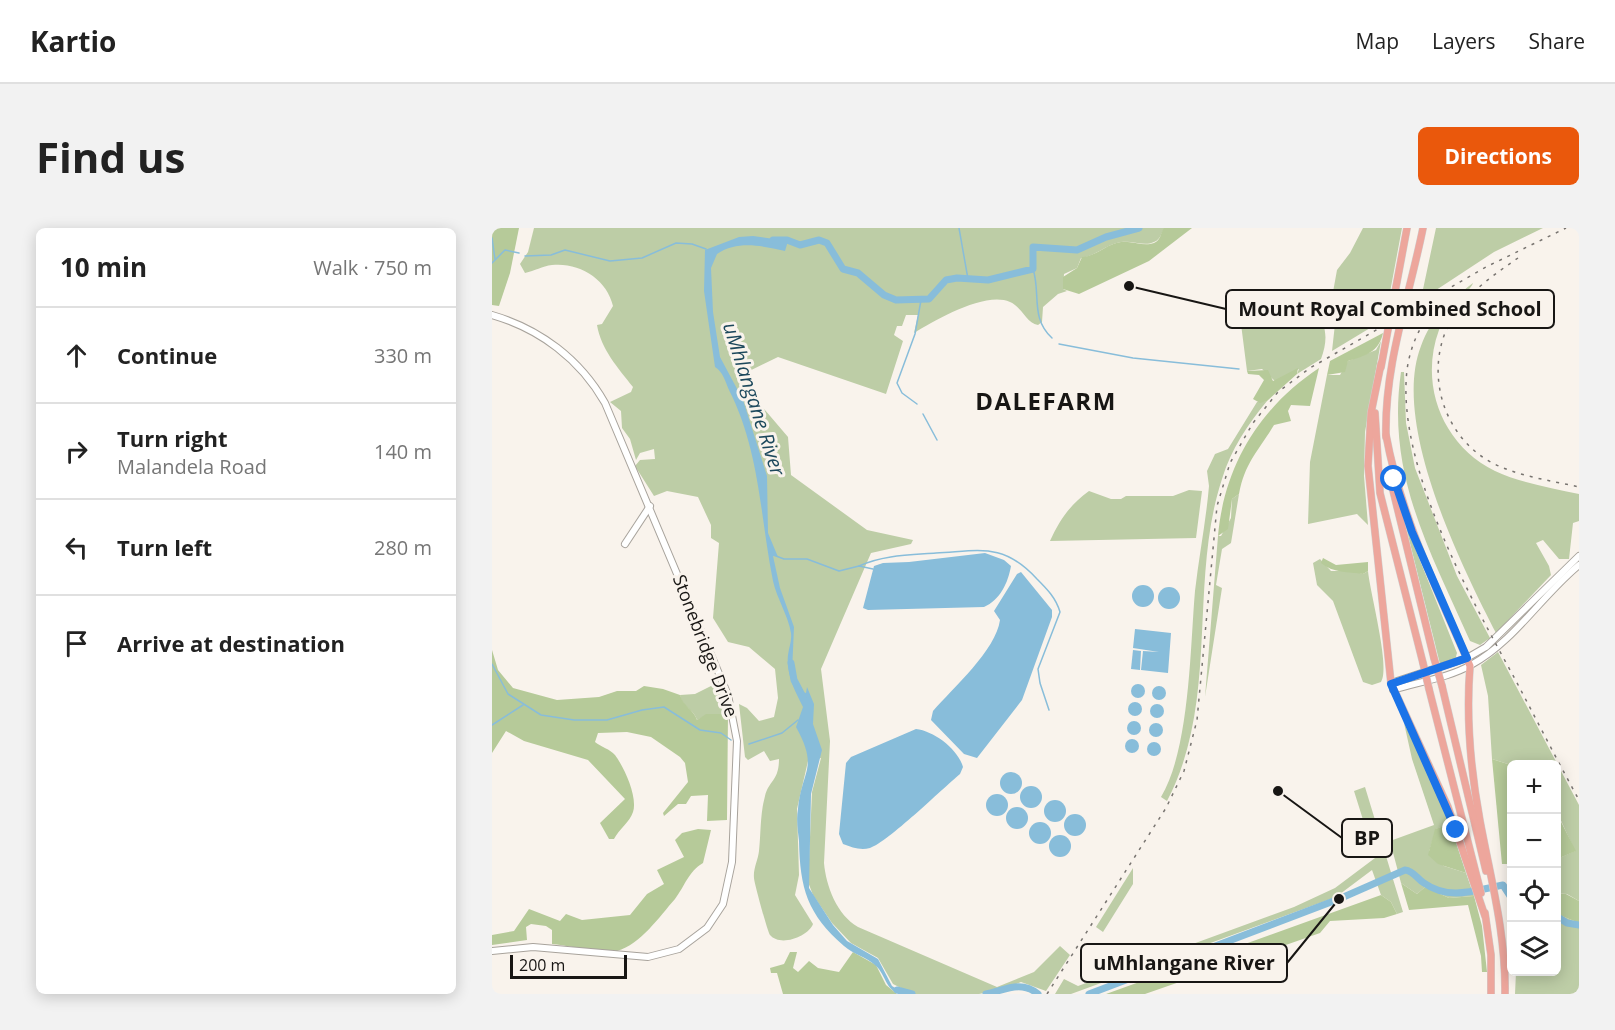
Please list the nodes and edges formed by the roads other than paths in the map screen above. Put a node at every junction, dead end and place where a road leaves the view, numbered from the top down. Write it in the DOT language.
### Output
graph roads {
  1 [pos="1407,228"];
  2 [pos="1423,228"];
  3 [pos="492,315"];
  4 [pos="1381,364"];
  5 [pos="1386,435"];
  6 [pos="650,506"];
  7 [pos="625,544"];
  8 [pos="1579,556"];
  9 [pos="1579,565"];
  10 [pos="1468,662"];
  11 [pos="1392,687"];
  12 [pos="1492,886"];
  13 [pos="1481,901"];
  14 [pos="492,951"];
  15 [pos="1491,994"];
  16 [pos="1503,994"];
  1 -- 4 [label="main road"];
  2 -- 5 [label="main road"];
  3 -- 6 [label="street, Stonebridge Drive"];
  4 -- 11 [label="main road"];
  4 -- 13 [label="main road, bridge"];
  5 -- 10 [label="main road"];
  5 -- 12 [label="main road, bridge"];
  6 -- 7 [label="street"];
  6 -- 14 [label="street, Stonebridge Drive"];
  8 -- 10 [label="street"];
  9 -- 10 [label="street"];
  10 -- 11 [label="street"];
  10 -- 12 [label="main road"];
  11 -- 13 [label="main road"];
  12 -- 16 [label="main road"];
  13 -- 15 [label="main road"];
}
